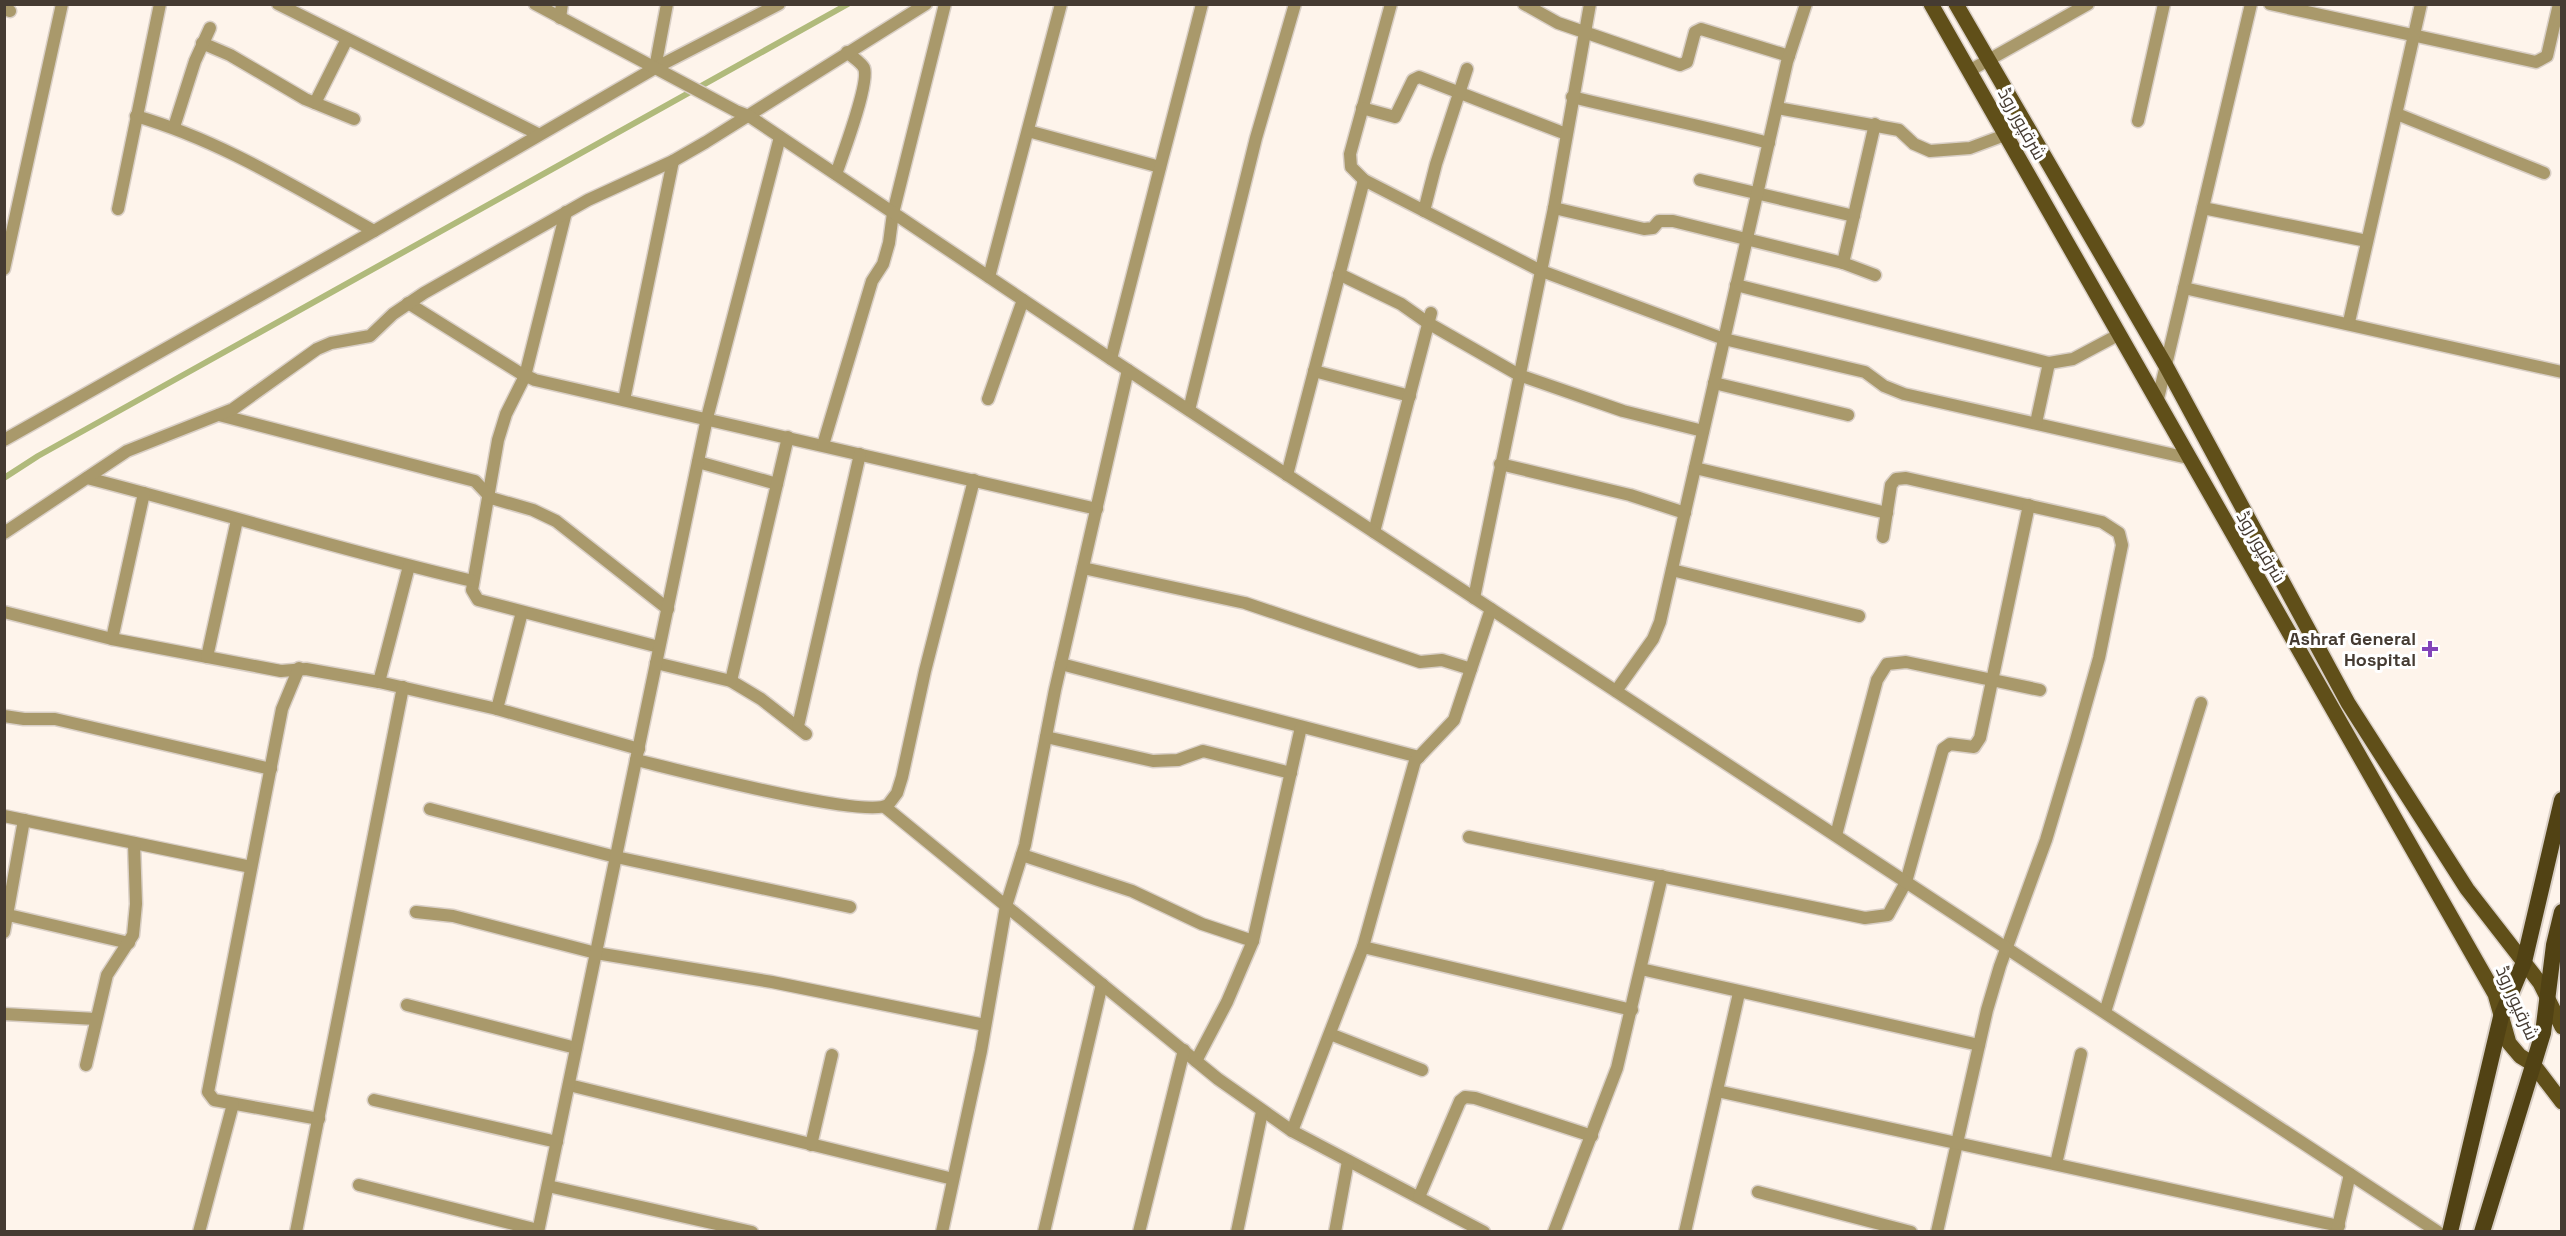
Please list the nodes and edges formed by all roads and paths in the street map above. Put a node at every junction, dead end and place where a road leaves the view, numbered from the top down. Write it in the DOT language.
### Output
graph roads {
  1 [pos="62,4"];
  2 [pos="160,4"];
  3 [pos="278,4"];
  4 [pos="535,4"];
  5 [pos="562,4"];
  6 [pos="667,4"];
  7 [pos="779,4"];
  8 [pos="926,4"];
  9 [pos="945,4"];
  10 [pos="1061,4"];
  11 [pos="1202,4"];
  12 [pos="1295,4"];
  13 [pos="1390,4"];
  14 [pos="1524,4"];
  15 [pos="1590,4"];
  16 [pos="1806,4"];
  17 [pos="1931,4"];
  18 [pos="1956,4"];
  19 [pos="2088,4"];
  20 [pos="2164,4"];
  21 [pos="2251,4"];
  22 [pos="2270,4"];
  23 [pos="2421,4"];
  24 [pos="2559,4"];
  25 [pos="560,18"];
  26 [pos="210,28"];
  27 [pos="1586,33"];
  28 [pos="2415,35"];
  29 [pos="347,39"];
  30 [pos="202,43"];
  31 [pos="847,52"];
  32 [pos="1789,56"];
  33 [pos="1988,61"];
  34 [pos="656,68"];
  35 [pos="1467,69"];
  36 [pos="1969,71"];
  37 [pos="1459,91"];
  38 [pos="1572,97"];
  39 [pos="315,103"];
  40 [pos="1362,108"];
  41 [pos="1777,108"];
  42 [pos="2397,114"];
  43 [pos="136,116"];
  44 [pos="749,116"];
  45 [pos="354,119"];
  46 [pos="2138,121"];
  47 [pos="1875,124"];
  48 [pos="174,127"];
  49 [pos="1028,131"];
  50 [pos="537,134"];
  51 [pos="1566,134"];
  52 [pos="2005,135"];
  53 [pos="780,137"];
  54 [pos="1769,143"];
  55 [pos="673,161"];
  56 [pos="1160,167"];
  57 [pos="2544,173"];
  58 [pos="836,174"];
  59 [pos="1364,180"];
  60 [pos="1700,180"];
  61 [pos="1757,193"];
  62 [pos="1554,208"];
  63 [pos="2203,208"];
  64 [pos="118,209"];
  65 [pos="1424,211"];
  66 [pos="566,212"];
  67 [pos="893,213"];
  68 [pos="1854,216"];
  69 [pos="374,231"];
  70 [pos="1746,239"];
  71 [pos="2367,241"];
  72 [pos="1843,263"];
  73 [pos="4,269"];
  74 [pos="1539,270"];
  75 [pos="1339,274"];
  76 [pos="1875,275"];
  77 [pos="989,277"];
  78 [pos="1736,285"];
  79 [pos="2184,288"];
  80 [pos="1023,300"];
  81 [pos="408,303"];
  82 [pos="1430,318"];
  83 [pos="2349,322"];
  84 [pos="2118,335"];
  85 [pos="1724,339"];
  86 [pos="1111,359"];
  87 [pos="2049,363"];
  88 [pos="2166,366"];
  89 [pos="1128,370"];
  90 [pos="1314,371"];
  91 [pos="2562,372"];
  92 [pos="1519,375"];
  93 [pos="525,376"];
  94 [pos="1714,384"];
  95 [pos="1410,396"];
  96 [pos="988,399"];
  97 [pos="624,400"];
  98 [pos="2157,403"];
  99 [pos="1189,410"];
  100 [pos="219,415"];
  101 [pos="1848,415"];
  102 [pos="707,418"];
  103 [pos="2036,423"];
  104 [pos="1703,431"];
  105 [pos="788,437"];
  106 [pos="4,440"];
  107 [pos="823,445"];
  108 [pos="860,453"];
  109 [pos="2188,458"];
  110 [pos="698,462"];
  111 [pos="1500,464"];
  112 [pos="1695,468"];
  113 [pos="1287,475"];
  114 [pos="87,478"];
  115 [pos="974,480"];
  116 [pos="777,484"];
  117 [pos="144,493"];
  118 [pos="488,495"];
  119 [pos="2029,505"];
  120 [pos="1097,509"];
  121 [pos="1685,513"];
  122 [pos="1887,513"];
  123 [pos="237,520"];
  124 [pos="1374,532"];
  125 [pos="4,533"];
  126 [pos="1883,537"];
  127 [pos="409,566"];
  128 [pos="1083,568"];
  129 [pos="1672,570"];
  130 [pos="473,581"];
  131 [pos="1474,598"];
  132 [pos="668,609"];
  133 [pos="1491,609"];
  134 [pos="4,612"];
  135 [pos="522,612"];
  136 [pos="1859,616"];
  137 [pos="112,639"];
  138 [pos="659,647"];
  139 [pos="207,657"];
  140 [pos="656,663"];
  141 [pos="1061,664"];
  142 [pos="299,668"];
  143 [pos="1471,669"];
  144 [pos="1993,680"];
  145 [pos="379,681"];
  146 [pos="731,681"];
  147 [pos="403,687"];
  148 [pos="2040,690"];
  149 [pos="1616,691"];
  150 [pos="2201,703"];
  151 [pos="497,709"];
  152 [pos="4,716"];
  153 [pos="1301,727"];
  154 [pos="1046,736"];
  155 [pos="637,754"];
  156 [pos="1419,757"];
  157 [pos="271,769"];
  158 [pos="1291,773"];
  159 [pos="2562,800"];
  160 [pos="885,807"];
  161 [pos="430,809"];
  162 [pos="4,816"];
  163 [pos="24,820"];
  164 [pos="1836,835"];
  165 [pos="1469,837"];
  166 [pos="134,843"];
  167 [pos="1022,855"];
  168 [pos="616,857"];
  169 [pos="251,867"];
  170 [pos="1662,876"];
  171 [pos="1906,882"];
  172 [pos="850,906"];
  173 [pos="1006,906"];
  174 [pos="416,912"];
  175 [pos="2562,912"];
  176 [pos="6,915"];
  177 [pos="4,932"];
  178 [pos="1253,941"];
  179 [pos="129,943"];
  180 [pos="1363,947"];
  181 [pos="2008,949"];
  182 [pos="596,952"];
  183 [pos="2524,962"];
  184 [pos="1641,969"];
  185 [pos="1102,984"];
  186 [pos="1739,993"];
  187 [pos="2548,999"];
  188 [pos="407,1005"];
  189 [pos="1632,1010"];
  190 [pos="2105,1012"];
  191 [pos="4,1014"];
  192 [pos="2501,1017"];
  193 [pos="96,1019"];
  194 [pos="985,1025"];
  195 [pos="2562,1027"];
  196 [pos="1330,1034"];
  197 [pos="1979,1045"];
  198 [pos="576,1048"];
  199 [pos="1184,1050"];
  200 [pos="2081,1054"];
  201 [pos="832,1055"];
  202 [pos="1196,1061"];
  203 [pos="2533,1064"];
  204 [pos="86,1065"];
  205 [pos="1422,1070"];
  206 [pos="569,1085"];
  207 [pos="1716,1091"];
  208 [pos="374,1100"];
  209 [pos="2562,1102"];
  210 [pos="233,1104"];
  211 [pos="1262,1112"];
  212 [pos="319,1119"];
  213 [pos="1292,1131"];
  214 [pos="1592,1136"];
  215 [pos="557,1142"];
  216 [pos="1957,1143"];
  217 [pos="811,1145"];
  218 [pos="1348,1161"];
  219 [pos="2056,1164"];
  220 [pos="2350,1174"];
  221 [pos="952,1179"];
  222 [pos="359,1185"];
  223 [pos="548,1186"];
  224 [pos="1758,1192"];
  225 [pos="1419,1197"];
  226 [pos="2338,1229"];
  227 [pos="538,1231"];
  228 [pos="199,1232"];
  229 [pos="296,1232"];
  230 [pos="752,1232"];
  231 [pos="942,1232"];
  232 [pos="1044,1232"];
  233 [pos="1140,1232"];
  234 [pos="1237,1232"];
  235 [pos="1335,1232"];
  236 [pos="1484,1232"];
  237 [pos="1554,1232"];
  238 [pos="1685,1232"];
  239 [pos="1911,1232"];
  240 [pos="1937,1232"];
  241 [pos="2438,1232"];
  242 [pos="2450,1232"];
  243 [pos="2482,1232"];
  1 -- 73 [label="street"];
  2 -- 43 [label="street"];
  3 -- 29 [label="street"];
  4 -- 25 [label="street"];
  5 -- 25 [label="street"];
  6 -- 34 [label="street"];
  7 -- 34 [label="street"];
  8 -- 31 [label="street"];
  9 -- 67 [label="street"];
  10 -- 49 [label="street"];
  11 -- 56 [label="street"];
  12 -- 99 [label="street"];
  13 -- 40 [label="street"];
  14 -- 27 [label="street"];
  15 -- 27 [label="street"];
  16 -- 32 [label="street"];
  17 -- 36 [label="main road, شرقپور روڈ"];
  18 -- 33 [label="main road, شرقپور روڈ"];
  19 -- 33 [label="street"];
  20 -- 46 [label="street"];
  21 -- 63 [label="street"];
  22 -- 28 [label="street"];
  23 -- 28 [label="street"];
  24 -- 28 [label="street"];
  25 -- 34 [label="street"];
  26 -- 30 [label="street"];
  27 -- 32 [label="street"];
  27 -- 38 [label="street"];
  28 -- 42 [label="street"];
  29 -- 39 [label="street"];
  29 -- 50 [label="street"];
  30 -- 39 [label="street"];
  30 -- 48 [label="street"];
  31 -- 44 [label="street"];
  31 -- 58 [label="street"];
  32 -- 41 [label="street"];
  33 -- 36 [label="street"];
  33 -- 88 [label="main road, شرقپور روڈ"];
  34 -- 44 [label="street"];
  34 -- 50 [label="street"];
  35 -- 37 [label="street"];
  36 -- 52 [label="main road, شرقپور روڈ"];
  37 -- 40 [label="street"];
  37 -- 51 [label="street"];
  37 -- 65 [label="street"];
  38 -- 51 [label="street"];
  38 -- 54 [label="street"];
  39 -- 45 [label="street"];
  40 -- 59 [label="street"];
  41 -- 47 [label="street"];
  41 -- 54 [label="street"];
  42 -- 57 [label="street"];
  42 -- 71 [label="street"];
  43 -- 48 [label="street"];
  43 -- 64 [label="street"];
  44 -- 53 [label="street"];
  44 -- 55 [label="street"];
  47 -- 52 [label="street"];
  47 -- 68 [label="street"];
  48 -- 69 [label="street"];
  49 -- 56 [label="street"];
  49 -- 77 [label="street"];
  50 -- 69 [label="street"];
  51 -- 62 [label="street"];
  52 -- 84 [label="main road, شرقپور روڈ"];
  53 -- 58 [label="street"];
  53 -- 102 [label="street"];
  54 -- 61 [label="street"];
  55 -- 66 [label="street"];
  55 -- 97 [label="street"];
  56 -- 86 [label="street"];
  58 -- 67 [label="street"];
  59 -- 65 [label="street"];
  59 -- 75 [label="street"];
  60 -- 61 [label="street"];
  61 -- 68 [label="street"];
  61 -- 70 [label="street"];
  62 -- 70 [label="street"];
  62 -- 74 [label="street"];
  63 -- 71 [label="street"];
  63 -- 79 [label="street"];
  65 -- 74 [label="street"];
  66 -- 81 [label="street"];
  66 -- 93 [label="street"];
  67 -- 77 [label="street"];
  67 -- 107 [label="street"];
  68 -- 72 [label="street"];
  69 -- 106 [label="street"];
  70 -- 72 [label="street"];
  70 -- 78 [label="street"];
  71 -- 83 [label="street"];
  72 -- 76 [label="street"];
  74 -- 85 [label="street"];
  74 -- 92 [label="street"];
  75 -- 82 [label="street"];
  75 -- 90 [label="street"];
  77 -- 80 [label="street"];
  78 -- 85 [label="street"];
  78 -- 87 [label="street"];
  79 -- 83 [label="street"];
  79 -- 88 [label="street"];
  80 -- 86 [label="street"];
  80 -- 96 [label="street"];
  81 -- 93 [label="street"];
  81 -- 100 [label="street"];
  82 -- 92 [label="street"];
  82 -- 95 [label="street"];
  83 -- 91 [label="street"];
  84 -- 87 [label="street"];
  84 -- 98 [label="main road, شرقپور روڈ"];
  85 -- 94 [label="street"];
  85 -- 103 [label="street"];
  86 -- 89 [label="street"];
  87 -- 103 [label="street"];
  88 -- 98 [label="street"];
  88 -- 183 [label="main road, شرقپور روڈ"];
  89 -- 99 [label="street"];
  89 -- 120 [label="street"];
  90 -- 95 [label="street"];
  90 -- 113 [label="street"];
  92 -- 104 [label="street"];
  92 -- 111 [label="street"];
  93 -- 97 [label="street"];
  93 -- 118 [label="street"];
  94 -- 101 [label="street"];
  94 -- 104 [label="street"];
  95 -- 124 [label="street"];
  97 -- 102 [label="street"];
  98 -- 109 [label="main road, شرقپور روڈ"];
  99 -- 113 [label="street"];
  100 -- 114 [label="street"];
  100 -- 118 [label="street"];
  102 -- 105 [label="street"];
  102 -- 110 [label="street"];
  103 -- 109 [label="street"];
  104 -- 112 [label="street"];
  105 -- 107 [label="street"];
  105 -- 116 [label="street"];
  107 -- 108 [label="street"];
  108 -- 115 [label="street"];
  108 -- 146 [label="street"];
  109 -- 192 [label="main road, شرقپور روڈ"];
  110 -- 116 [label="street"];
  110 -- 132 [label="street"];
  111 -- 121 [label="street"];
  111 -- 131 [label="street"];
  112 -- 121 [label="street"];
  112 -- 122 [label="street"];
  113 -- 124 [label="street"];
  114 -- 117 [label="street"];
  114 -- 125 [label="street"];
  115 -- 120 [label="street"];
  115 -- 160 [label="street"];
  116 -- 146 [label="street"];
  117 -- 123 [label="street"];
  117 -- 137 [label="street"];
  118 -- 130 [label="street"];
  118 -- 132 [label="street"];
  119 -- 122 [label="street"];
  119 -- 144 [label="street"];
  119 -- 181 [label="street"];
  120 -- 128 [label="street"];
  121 -- 129 [label="street"];
  122 -- 126 [label="street"];
  123 -- 127 [label="street"];
  123 -- 139 [label="street"];
  124 -- 131 [label="street"];
  127 -- 130 [label="street"];
  127 -- 145 [label="street"];
  128 -- 141 [label="street"];
  128 -- 143 [label="street"];
  129 -- 136 [label="street"];
  129 -- 149 [label="street"];
  130 -- 135 [label="street"];
  131 -- 133 [label="street"];
  132 -- 138 [label="street"];
  133 -- 143 [label="street"];
  133 -- 149 [label="street"];
  134 -- 137 [label="street"];
  135 -- 138 [label="street"];
  135 -- 151 [label="street"];
  137 -- 139 [label="street"];
  138 -- 140 [label="street"];
  139 -- 142 [label="street"];
  140 -- 146 [label="street"];
  140 -- 155 [label="street"];
  141 -- 153 [label="street"];
  141 -- 154 [label="street"];
  142 -- 145 [label="street"];
  142 -- 157 [label="street"];
  143 -- 156 [label="street"];
  144 -- 148 [label="street"];
  144 -- 164 [label="street"];
  144 -- 171 [label="street"];
  145 -- 147 [label="street"];
  147 -- 151 [label="street"];
  147 -- 212 [label="street"];
  149 -- 164 [label="street"];
  150 -- 190 [label="street"];
  151 -- 155 [label="street"];
  152 -- 157 [label="street"];
  153 -- 156 [label="street"];
  153 -- 158 [label="street"];
  154 -- 158 [label="street"];
  154 -- 167 [label="street"];
  155 -- 160 [label="street"];
  155 -- 168 [label="street"];
  156 -- 180 [label="street"];
  157 -- 169 [label="street"];
  158 -- 178 [label="street"];
  159 -- 183 [label="highway"];
  160 -- 173 [label="street"];
  161 -- 168 [label="street"];
  162 -- 163 [label="street"];
  163 -- 166 [label="street"];
  163 -- 176 [label="street"];
  164 -- 171 [label="street"];
  165 -- 170 [label="street"];
  166 -- 169 [label="street"];
  166 -- 179 [label="street"];
  167 -- 173 [label="street"];
  167 -- 178 [label="street"];
  168 -- 172 [label="street"];
  168 -- 182 [label="street"];
  169 -- 210 [label="street"];
  170 -- 171 [label="street"];
  170 -- 184 [label="street"];
  171 -- 181 [label="street"];
  173 -- 185 [label="street"];
  173 -- 194 [label="street"];
  174 -- 182 [label="street"];
  175 -- 187 [label="highway"];
  176 -- 177 [label="street"];
  176 -- 179 [label="street"];
  178 -- 202 [label="street"];
  179 -- 193 [label="street"];
  180 -- 189 [label="street"];
  180 -- 196 [label="street"];
  181 -- 190 [label="street"];
  181 -- 197 [label="street"];
  182 -- 194 [label="street"];
  182 -- 198 [label="street"];
  183 -- 187 [label="main road, شرقپور روڈ"];
  183 -- 192 [label="highway"];
  184 -- 186 [label="street"];
  184 -- 189 [label="street"];
  185 -- 199 [label="street"];
  185 -- 232 [label="street"];
  186 -- 197 [label="street"];
  186 -- 207 [label="street"];
  187 -- 195 [label="main road, شرقپور روڈ"];
  187 -- 203 [label="highway"];
  188 -- 198 [label="street"];
  189 -- 214 [label="street"];
  190 -- 220 [label="street"];
  191 -- 193 [label="street"];
  192 -- 203 [label="main road, شرقپور روڈ"];
  192 -- 242 [label="highway"];
  193 -- 204 [label="street"];
  194 -- 221 [label="street"];
  196 -- 205 [label="street"];
  196 -- 213 [label="street"];
  197 -- 216 [label="street"];
  198 -- 206 [label="street"];
  199 -- 202 [label="street"];
  199 -- 233 [label="street"];
  200 -- 219 [label="street"];
  201 -- 217 [label="street"];
  202 -- 211 [label="street"];
  203 -- 209 [label="main road, شرقپور روڈ"];
  203 -- 243 [label="highway"];
  206 -- 215 [label="street"];
  206 -- 217 [label="street"];
  207 -- 216 [label="street"];
  207 -- 238 [label="street"];
  208 -- 215 [label="street"];
  210 -- 212 [label="street"];
  210 -- 228 [label="street"];
  211 -- 213 [label="street"];
  211 -- 234 [label="street"];
  212 -- 229 [label="street"];
  213 -- 218 [label="street"];
  214 -- 225 [label="street"];
  214 -- 237 [label="street"];
  215 -- 223 [label="street"];
  216 -- 219 [label="street"];
  216 -- 240 [label="street"];
  217 -- 221 [label="street"];
  218 -- 225 [label="street"];
  218 -- 235 [label="street"];
  219 -- 226 [label="street"];
  220 -- 226 [label="street"];
  220 -- 241 [label="street"];
  221 -- 231 [label="street"];
  222 -- 227 [label="street"];
  223 -- 227 [label="street"];
  223 -- 230 [label="street"];
  224 -- 239 [label="street"];
  225 -- 236 [label="street"];
}
